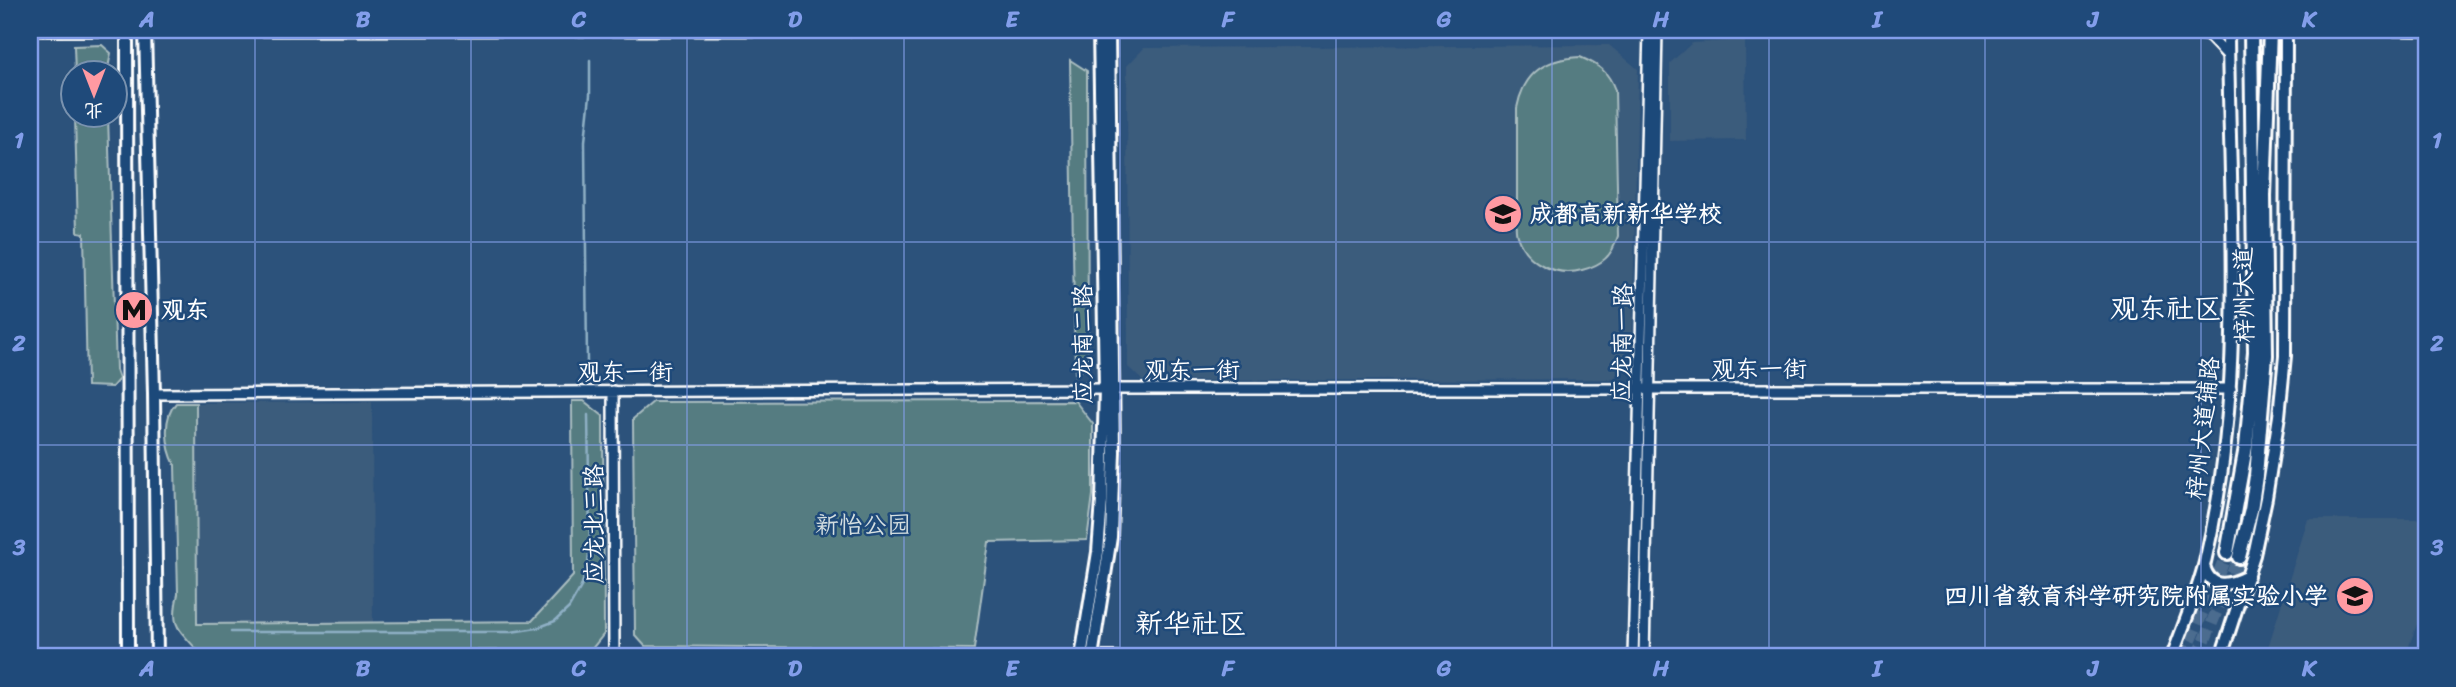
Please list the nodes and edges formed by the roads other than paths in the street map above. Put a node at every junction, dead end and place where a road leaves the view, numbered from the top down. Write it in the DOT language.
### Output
graph roads {
  1 [pos="127,30"];
  2 [pos="145,30"];
  3 [pos="612,30"];
  4 [pos="1099,30"];
  5 [pos="1110,30"];
  6 [pos="1275,30"];
  7 [pos="1650,30"];
  8 [pos="1657,30"];
  9 [pos="2186,30"];
  10 [pos="2228,30"];
  11 [pos="2251,30"];
  12 [pos="2270,30"];
  13 [pos="2286,30"];
  14 [pos="2342,30"];
  15 [pos="30,31"];
  16 [pos="2426,31"];
  17 [pos="2228,56"];
  18 [pos="1645,388"];
  19 [pos="1110,389"];
  20 [pos="2231,389"];
  21 [pos="613,391"];
  22 [pos="154,394"];
  23 [pos="2204,566"];
  24 [pos="2248,576"];
  25 [pos="128,657"];
  26 [pos="157,657"];
  27 [pos="614,657"];
  28 [pos="1082,657"];
  29 [pos="1092,657"];
  30 [pos="1117,657"];
  31 [pos="1633,657"];
  32 [pos="1644,657"];
  33 [pos="2172,657"];
  34 [pos="2221,657"];
  1 -- 2 [label="street"];
  1 -- 15 [label="street"];
  1 -- 25 [label="main road"];
  2 -- 3 [label="street"];
  2 -- 22 [label="main road"];
  3 -- 4 [label="street"];
  4 -- 5 [label="street"];
  4 -- 19 [label="main road, 应龙南二路"];
  5 -- 6 [label="street"];
  5 -- 19 [label="main road, 应龙南二路"];
  7 -- 18 [label="street, 应龙南一路"];
  8 -- 18 [label="street, 应龙南一路"];
  9 -- 17 [label="street"];
  10 -- 17 [label="main road, 梓州大道辅路"];
  11 -- 12 [label="highway, 梓州大道"];
  13 -- 24 [label="main road"];
  14 -- 16 [label="street"];
  17 -- 20 [label="main road, 梓州大道辅路"];
  18 -- 19 [label="street, 观东一街"];
  18 -- 20 [label="street, 观东一街"];
  18 -- 31 [label="street, 应龙南一路"];
  18 -- 32 [label="street, 应龙南一路"];
  19 -- 21 [label="street, 观东一街"];
  19 -- 28 [label="main road, 应龙南二路"];
  19 -- 29 [label="main road, 应龙南二路"];
  20 -- 23 [label="main road, 梓州大道辅路"];
  21 -- 22 [label="street, 观东一街"];
  21 -- 27 [label="street, 应龙北三路"];
  22 -- 26 [label="main road"];
  23 -- 24 [label="main road"];
  23 -- 33 [label="main road, 梓州大道辅路"];
  24 -- 34 [label="main road"];
  28 -- 29 [label="street"];
  29 -- 30 [label="street"];
}
